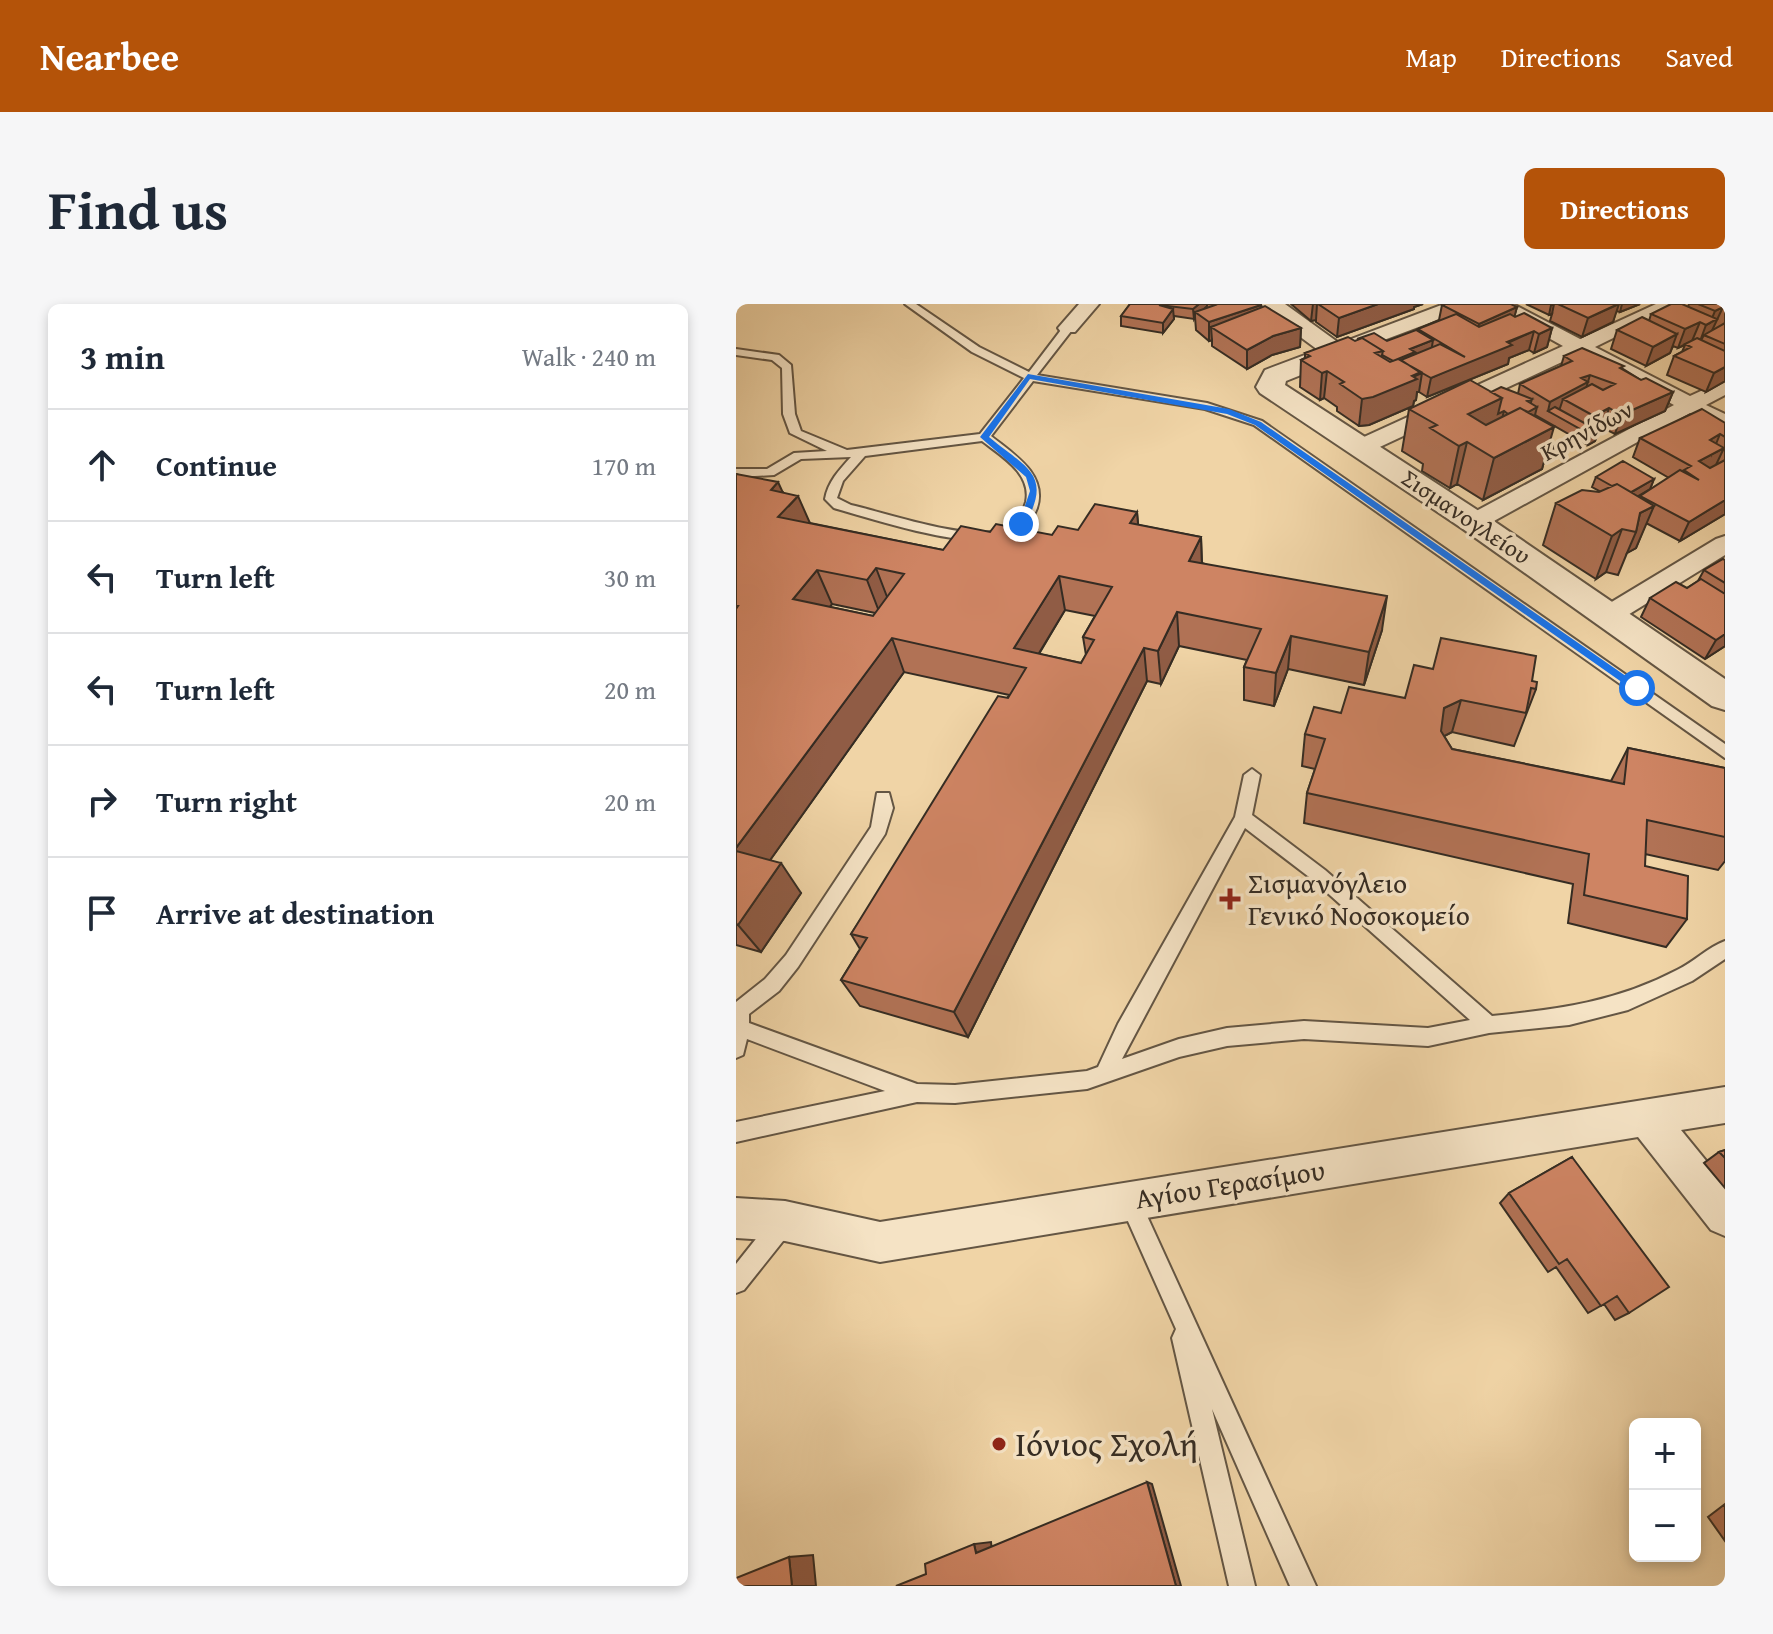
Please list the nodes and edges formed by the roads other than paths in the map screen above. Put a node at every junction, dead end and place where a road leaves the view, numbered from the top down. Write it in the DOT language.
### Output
graph roads {
  1 [pos="910,304"];
  2 [pos="1089,304"];
  3 [pos="1268,304"];
  4 [pos="1462,304"];
  5 [pos="1498,304"];
  6 [pos="1672,304"];
  7 [pos="1068,328"];
  8 [pos="1579,347"];
  9 [pos="1337,351"];
  10 [pos="736,352"];
  11 [pos="1028,377"];
  12 [pos="1725,386"];
  13 [pos="1690,406"];
  14 [pos="1725,423"];
  15 [pos="984,437"];
  16 [pos="1361,447"];
  17 [pos="861,453"];
  18 [pos="845,454"];
  19 [pos="736,473"];
  20 [pos="1474,522"];
  21 [pos="1725,544"];
  22 [pos="1609,615"];
  23 [pos="1725,697"];
  24 [pos="1725,752"];
  25 [pos="1252,775"];
  26 [pos="883,797"];
  27 [pos="1243,817"];
  28 [pos="1725,949"];
  29 [pos="739,1013"];
  30 [pos="1489,1025"];
  31 [pos="736,1049"];
  32 [pos="1106,1072"];
  33 [pos="917,1093"];
  34 [pos="1725,1105"];
  35 [pos="1646,1117"];
  36 [pos="736,1132"];
  37 [pos="1130,1201"];
  38 [pos="1725,1216"];
  39 [pos="736,1218"];
  40 [pos="785,1221"];
  41 [pos="736,1282"];
  42 [pos="1176,1304"];
  43 [pos="1242,1586"];
  44 [pos="1303,1586"];
  1 -- 11 [label="lane"];
  2 -- 7 [label="street"];
  3 -- 9 [label="street"];
  4 -- 9 [label="street"];
  5 -- 8 [label="street"];
  6 -- 8 [label="street"];
  7 -- 11 [label="lane"];
  8 -- 13 [label="street"];
  8 -- 16 [label="street"];
  9 -- 16 [label="street, Σισμανογλείου"];
  10 -- 18 [label="lane"];
  11 -- 15 [label="lane"];
  11 -- 24 [label="lane"];
  12 -- 13 [label="street, Κρηνίδων"];
  13 -- 14 [label="street"];
  13 -- 20 [label="street, Κρηνίδων"];
  15 -- 17 [label="lane"];
  15 -- 17 [label="lane"];
  16 -- 20 [label="street, Σισμανογλείου"];
  17 -- 18 [label="lane"];
  18 -- 19 [label="lane"];
  20 -- 22 [label="street, Σισμανογλείου"];
  21 -- 22 [label="street"];
  22 -- 23 [label="street, Σισμανογλείου"];
  25 -- 27 [label="lane"];
  26 -- 29 [label="lane"];
  27 -- 30 [label="lane"];
  27 -- 32 [label="lane"];
  28 -- 30 [label="lane"];
  29 -- 31 [label="lane"];
  29 -- 33 [label="lane"];
  30 -- 32 [label="lane"];
  32 -- 33 [label="lane"];
  33 -- 36 [label="lane"];
  34 -- 35 [label="street, Αγίου Γερασίμου"];
  35 -- 37 [label="street, Αγίου Γερασίμου"];
  35 -- 38 [label="street"];
  37 -- 40 [label="street, Αγίου Γερασίμου"];
  37 -- 42 [label="lane"];
  39 -- 40 [label="street, Αγίου Γερασίμου"];
  40 -- 41 [label="lane"];
  42 -- 43 [label="lane"];
  42 -- 44 [label="lane"];
}
